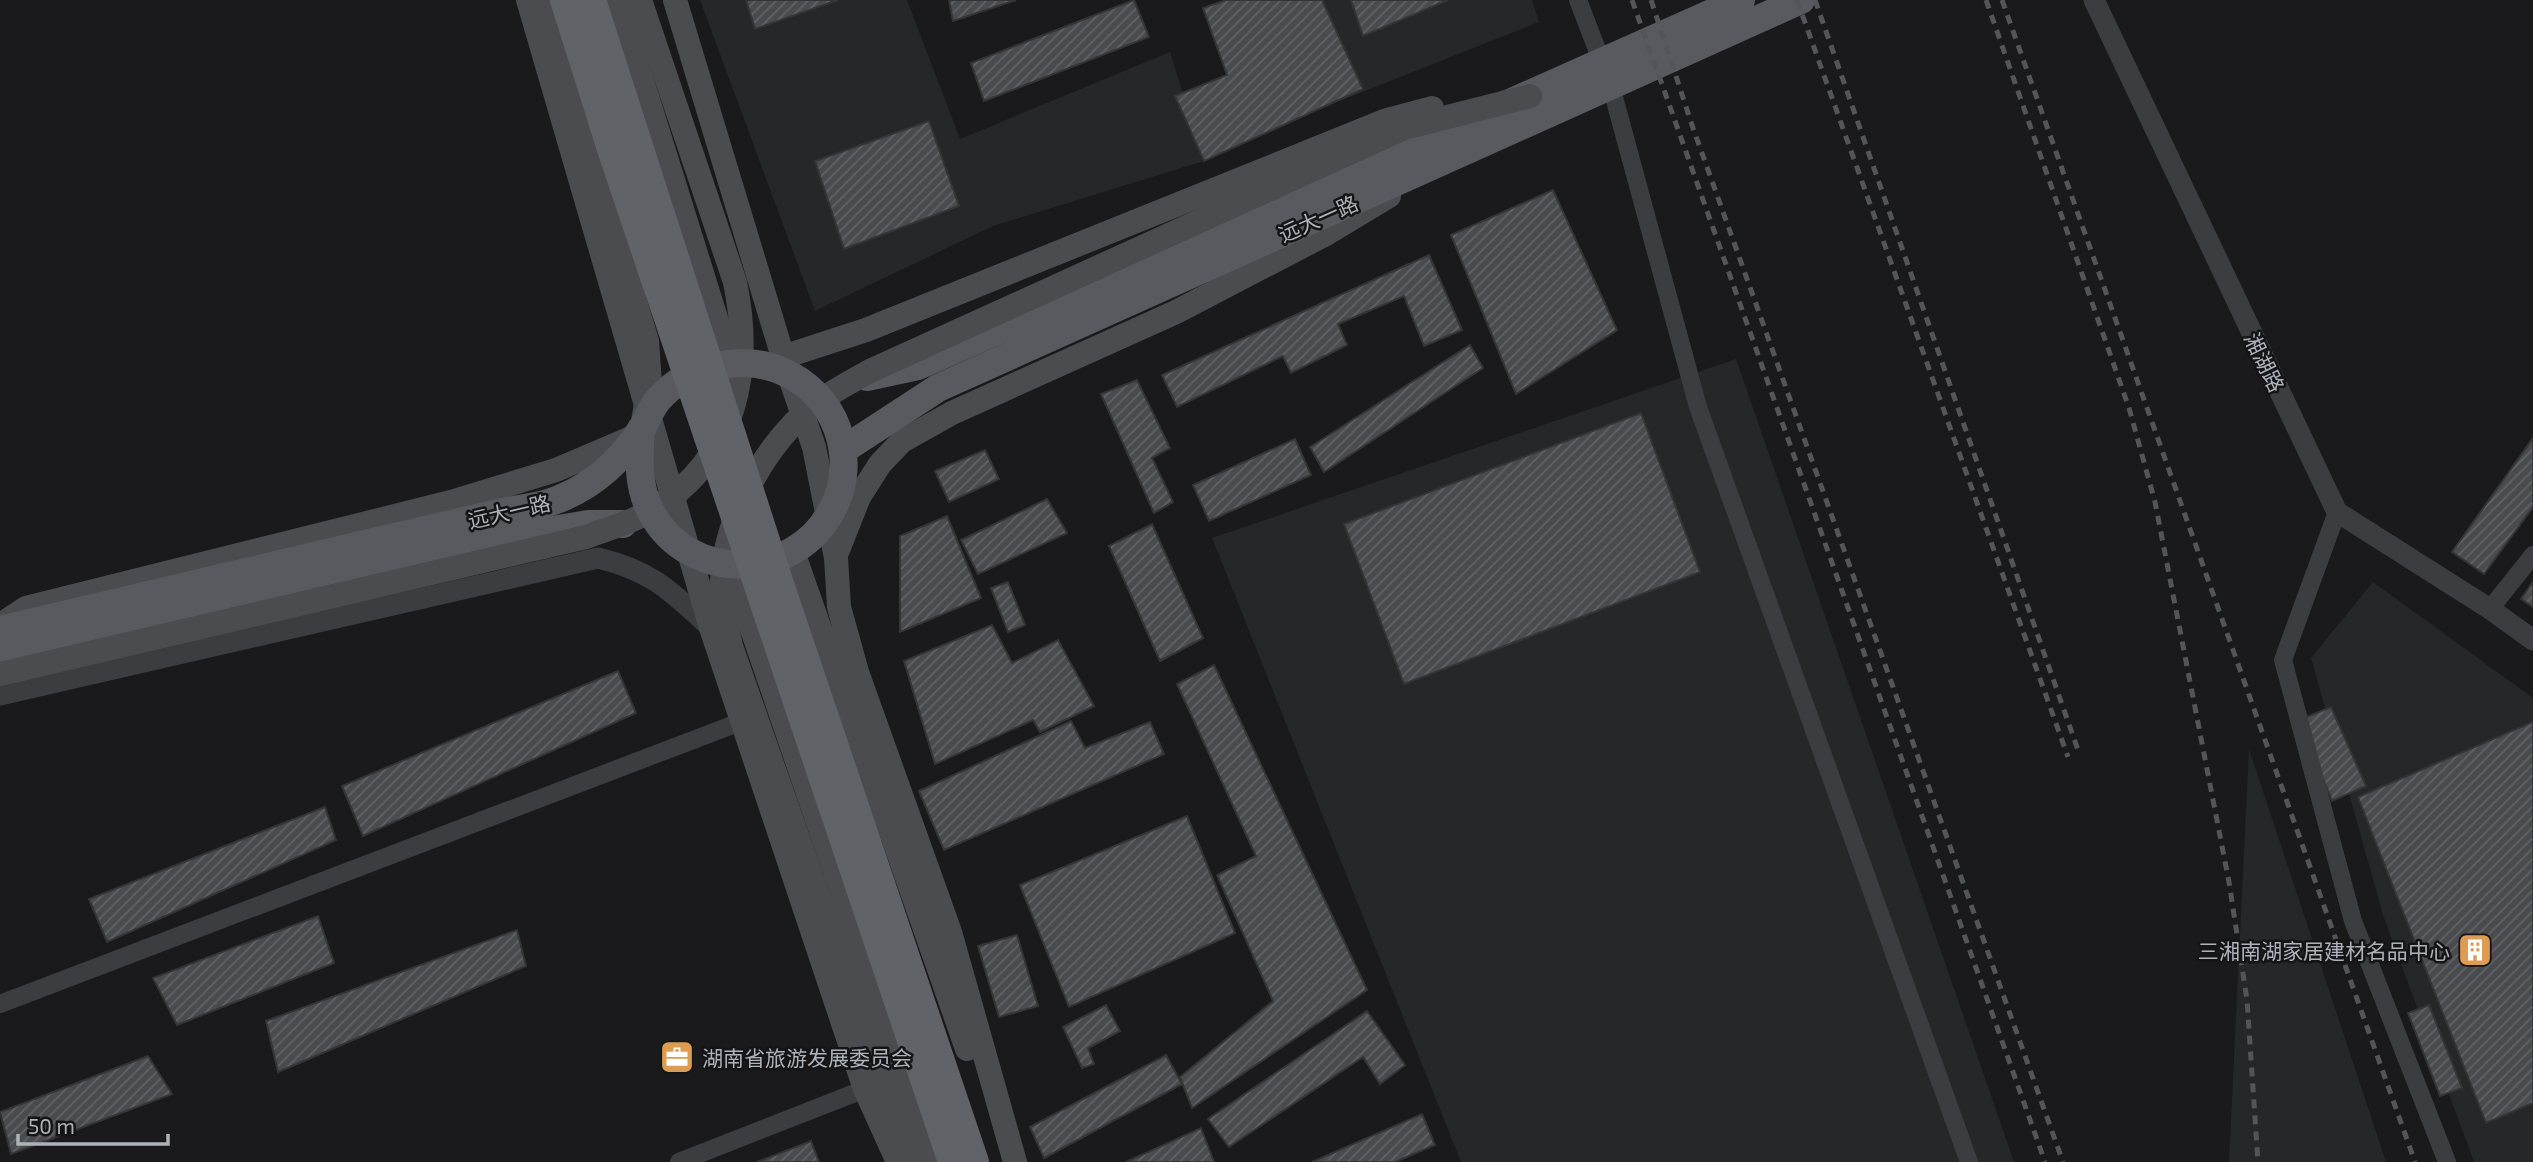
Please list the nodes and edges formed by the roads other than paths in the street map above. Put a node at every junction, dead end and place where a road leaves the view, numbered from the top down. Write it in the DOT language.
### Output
graph roads {
  1 [pos="528,0"];
  2 [pos="544,0"];
  3 [pos="564,0"];
  4 [pos="592,0"];
  5 [pos="617,0"];
  6 [pos="640,0"];
  7 [pos="675,0"];
  8 [pos="1578,0"];
  9 [pos="1741,0"];
  10 [pos="1801,0"];
  11 [pos="2094,0"];
  12 [pos="1601,73"];
  13 [pos="1530,96"];
  14 [pos="1453,157"];
  15 [pos="783,357"];
  16 [pos="730,363"];
  17 [pos="812,390"];
  18 [pos="648,429"];
  19 [pos="843,450"];
  20 [pos="2337,512"];
  21 [pos="664,530"];
  22 [pos="403,548"];
  23 [pos="793,552"];
  24 [pos="2533,555"];
  25 [pos="836,558"];
  26 [pos="730,565"];
  27 [pos="2490,608"];
  28 [pos="0,628"];
  29 [pos="711,628"];
  30 [pos="2533,640"];
  31 [pos="0,657"];
  32 [pos="0,674"];
  33 [pos="0,695"];
  34 [pos="743,721"];
  35 [pos="0,1004"];
  36 [pos="990,1076"];
  37 [pos="865,1088"];
  38 [pos="679,1162"];
  39 [pos="898,1162"];
  40 [pos="911,1162"];
  41 [pos="934,1162"];
  42 [pos="952,1162"];
  43 [pos="975,1162"];
  44 [pos="1015,1162"];
  45 [pos="1969,1162"];
  46 [pos="2447,1162"];
  1 -- 18 [label="main road"];
  2 -- 18 [label="main road, 远大一路, bridge"];
  3 -- 42 [label="highway, bridge"];
  4 -- 43 [label="highway, bridge"];
  5 -- 16 [label="main road"];
  6 -- 32 [label="main road, bridge"];
  7 -- 15 [label="main road"];
  8 -- 12 [label="street"];
  9 -- 12 [label="main road, 远大一路"];
  10 -- 12 [label="main road, 远大一路"];
  11 -- 20 [label="street, 湘湖路"];
  12 -- 13 [label="main road, 远大一路"];
  12 -- 14 [label="main road, 远大一路"];
  12 -- 15 [label="main road"];
  12 -- 45 [label="street"];
  13 -- 17 [label="main road, 远大一路, bridge"];
  13 -- 40 [label="main road, bridge"];
  14 -- 19 [label="main road, 远大一路"];
  14 -- 25 [label="main road"];
  15 -- 25 [label="main road"];
  16 -- 17 [label="main road, bridge"];
  16 -- 18 [label="main road, bridge"];
  17 -- 19 [label="main road, bridge"];
  18 -- 21 [label="main road, bridge"];
  18 -- 22 [label="main road, 远大一路, bridge"];
  18 -- 28 [label="main road"];
  18 -- 29 [label="main road"];
  19 -- 23 [label="main road, bridge"];
  20 -- 27 [label="street"];
  20 -- 46 [label="street"];
  21 -- 22 [label="main road, 远大一路, bridge"];
  21 -- 26 [label="main road, bridge"];
  22 -- 28 [label="main road, 远大一路"];
  22 -- 31 [label="main road, 远大一路"];
  23 -- 26 [label="main road, bridge"];
  23 -- 36 [label="main road"];
  24 -- 27 [label="street"];
  25 -- 36 [label="main road"];
  26 -- 41 [label="main road"];
  27 -- 30 [label="street"];
  29 -- 33 [label="street"];
  29 -- 34 [label="main road"];
  34 -- 35 [label="street"];
  34 -- 37 [label="main road"];
  36 -- 44 [label="main road"];
  37 -- 38 [label="street"];
  37 -- 39 [label="main road"];
}
